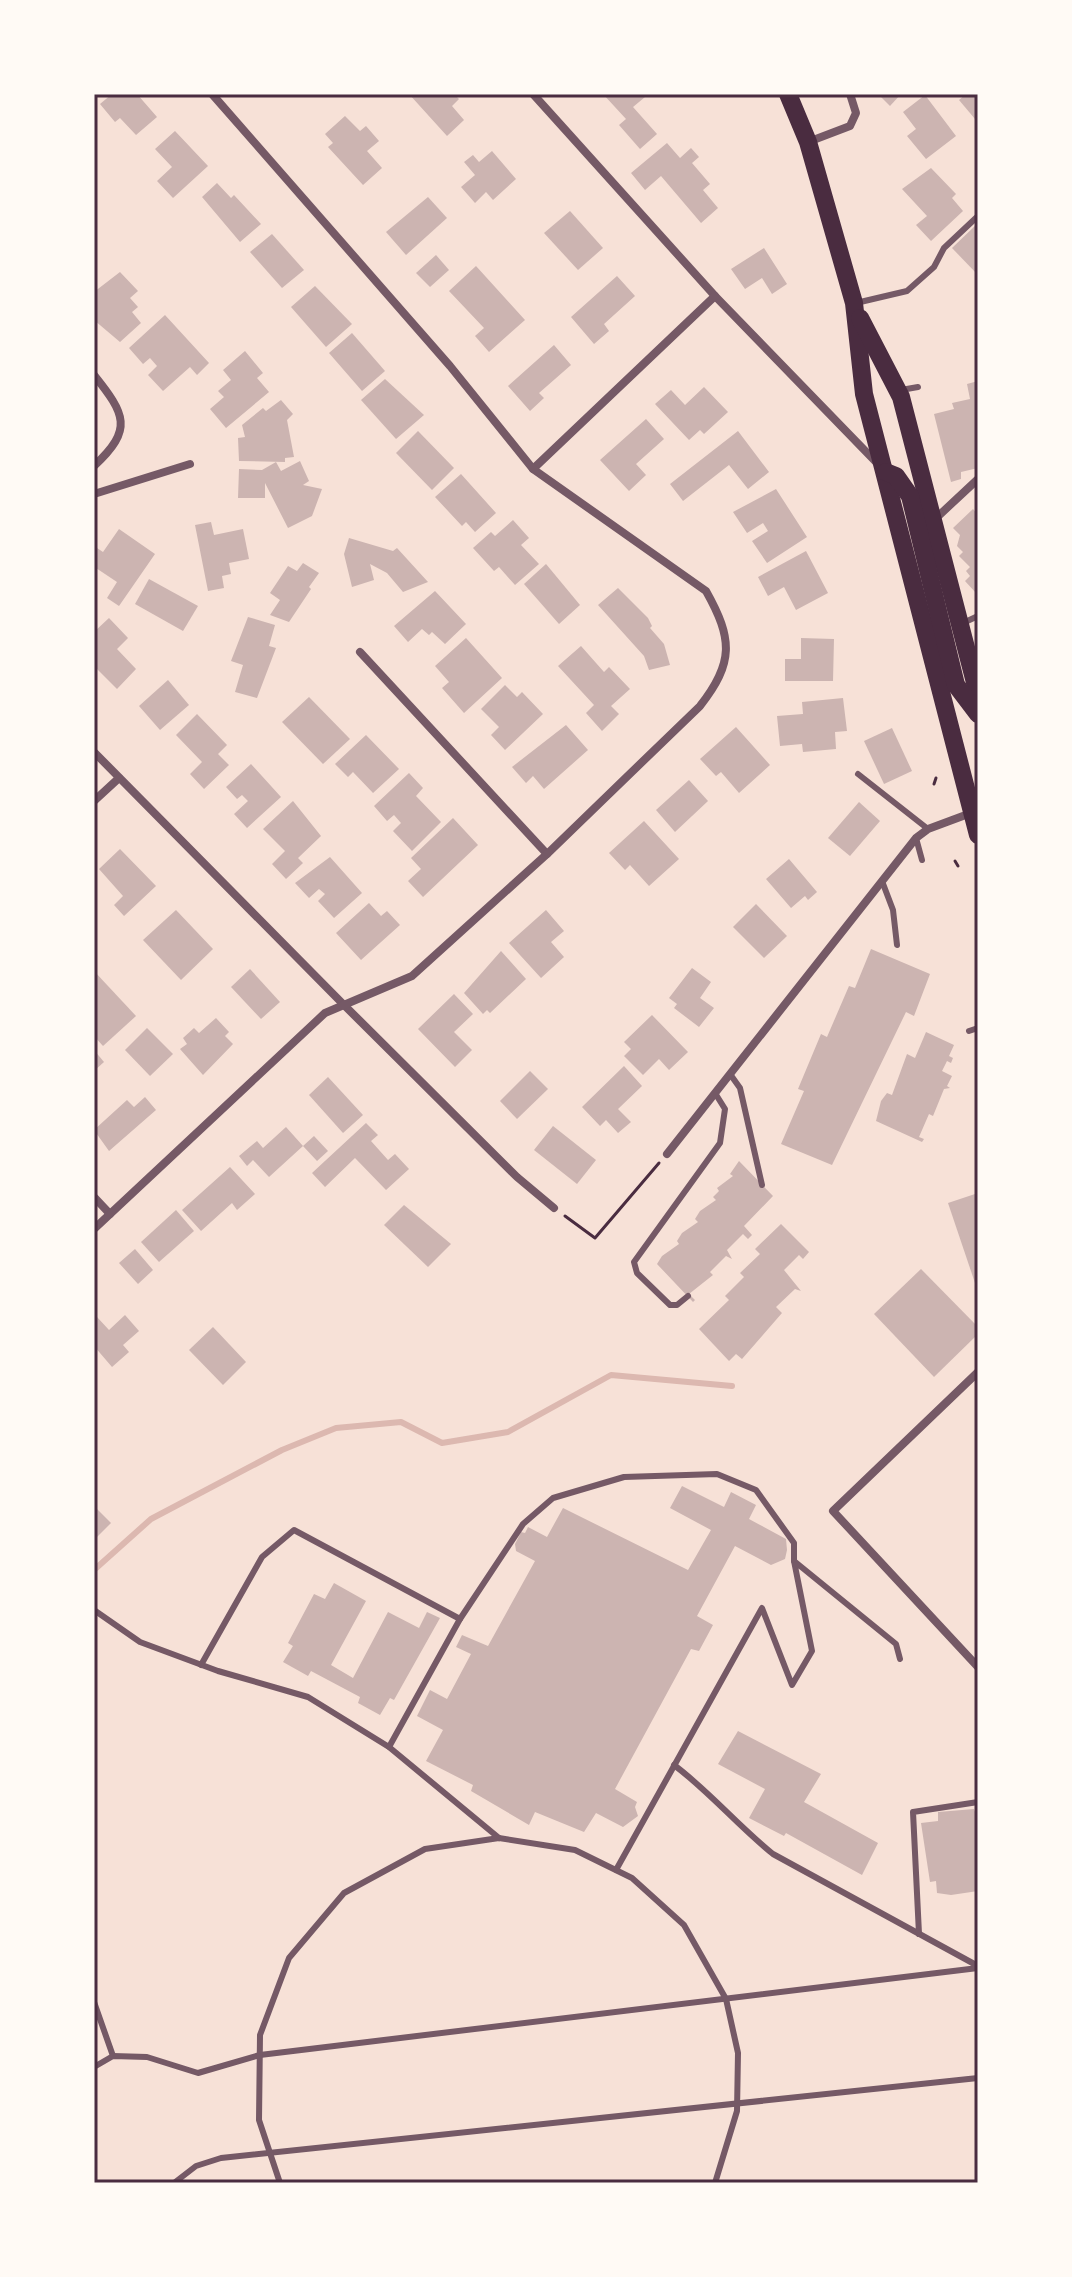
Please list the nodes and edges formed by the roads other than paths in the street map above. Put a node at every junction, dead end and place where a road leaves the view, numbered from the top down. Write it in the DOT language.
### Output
graph roads {
  1 [pos="212,94"];
  2 [pos="533,94"];
  3 [pos="788,94"];
  4 [pos="850,94"];
  5 [pos="808,142"];
  6 [pos="978,216"];
  7 [pos="715,296"];
  8 [pos="855,306"];
  9 [pos="94,375"];
  10 [pos="918,387"];
  11 [pos="897,390"];
  12 [pos="190,464"];
  13 [pos="94,466"];
  14 [pos="533,469"];
  15 [pos="886,472"];
  16 [pos="978,479"];
  17 [pos="94,494"];
  18 [pos="933,520"];
  19 [pos="978,616"];
  20 [pos="960,624"];
  21 [pos="360,652"];
  22 [pos="978,694"];
  23 [pos="978,714"];
  24 [pos="94,752"];
  25 [pos="858,774"];
  26 [pos="119,778"];
  27 [pos="94,801"];
  28 [pos="972,813"];
  29 [pos="928,829"];
  30 [pos="978,835"];
  31 [pos="916,838"];
  32 [pos="547,854"];
  33 [pos="922,860"];
  34 [pos="882,881"];
  35 [pos="897,945"];
  36 [pos="343,1004"];
  37 [pos="978,1028"];
  38 [pos="969,1031"];
  39 [pos="730,1074"];
  40 [pos="715,1093"];
  41 [pos="667,1154"];
  42 [pos="762,1185"];
  43 [pos="94,1197"];
  44 [pos="554,1208"];
  45 [pos="110,1214"];
  46 [pos="94,1229"];
  47 [pos="688,1296"];
  48 [pos="978,1372"];
  49 [pos="794,1561"];
  50 [pos="94,1610"];
  51 [pos="460,1619"];
  52 [pos="900,1659"];
  53 [pos="201,1665"];
  54 [pos="978,1667"];
  55 [pos="389,1747"];
  56 [pos="674,1765"];
  57 [pos="978,1802"];
  58 [pos="499,1838"];
  59 [pos="616,1870"];
  60 [pos="919,1934"];
  61 [pos="978,1967"];
  62 [pos="726,1999"];
  63 [pos="94,2002"];
  64 [pos="260,2055"];
  65 [pos="113,2056"];
  66 [pos="94,2067"];
  67 [pos="978,2078"];
  68 [pos="737,2106"];
  69 [pos="271,2154"];
  70 [pos="174,2183"];
  71 [pos="280,2183"];
  72 [pos="715,2183"];
  1 -- 14 [label="street"];
  2 -- 7 [label="street"];
  3 -- 5 [label="main road"];
  4 -- 5 [label="street"];
  5 -- 8 [label="main road"];
  6 -- 8 [label="lane"];
  7 -- 14 [label="street"];
  7 -- 15 [label="street"];
  8 -- 11 [label="main road"];
  8 -- 15 [label="main road"];
  9 -- 13 [label="street"];
  10 -- 11 [label="lane"];
  11 -- 18 [label="main road"];
  12 -- 17 [label="street"];
  14 -- 32 [label="street"];
  15 -- 23 [label="main road"];
  15 -- 28 [label="main road"];
  16 -- 18 [label="street"];
  18 -- 20 [label="main road"];
  19 -- 20 [label="lane"];
  20 -- 22 [label="main road"];
  21 -- 32 [label="street"];
  24 -- 26 [label="street"];
  25 -- 29 [label="lane"];
  26 -- 27 [label="street"];
  26 -- 36 [label="street"];
  28 -- 29 [label="street"];
  28 -- 30 [label="main road"];
  29 -- 31 [label="street"];
  31 -- 33 [label="lane"];
  31 -- 34 [label="street"];
  32 -- 36 [label="street"];
  34 -- 35 [label="lane"];
  34 -- 39 [label="street"];
  36 -- 44 [label="street"];
  36 -- 45 [label="street"];
  37 -- 38 [label="lane"];
  39 -- 40 [label="street"];
  39 -- 42 [label="lane"];
  40 -- 41 [label="street"];
  40 -- 47 [label="lane"];
  43 -- 45 [label="street"];
  45 -- 46 [label="street"];
  48 -- 54 [label="street"];
  49 -- 51 [label="lane"];
  49 -- 52 [label="lane"];
  49 -- 56 [label="lane"];
  50 -- 53 [label="lane"];
  51 -- 53 [label="lane"];
  51 -- 55 [label="lane"];
  53 -- 55 [label="lane"];
  55 -- 58 [label="lane"];
  56 -- 59 [label="lane"];
  56 -- 60 [label="lane"];
  57 -- 60 [label="lane"];
  58 -- 59 [label="lane"];
  58 -- 64 [label="lane"];
  59 -- 62 [label="lane"];
  60 -- 61 [label="lane"];
  61 -- 62 [label="lane"];
  62 -- 64 [label="lane"];
  62 -- 68 [label="lane"];
  63 -- 65 [label="lane"];
  64 -- 65 [label="lane"];
  64 -- 69 [label="lane"];
  65 -- 66 [label="lane"];
  67 -- 68 [label="lane"];
  68 -- 69 [label="lane"];
  68 -- 72 [label="lane"];
  69 -- 70 [label="lane"];
  69 -- 71 [label="lane"];
}
